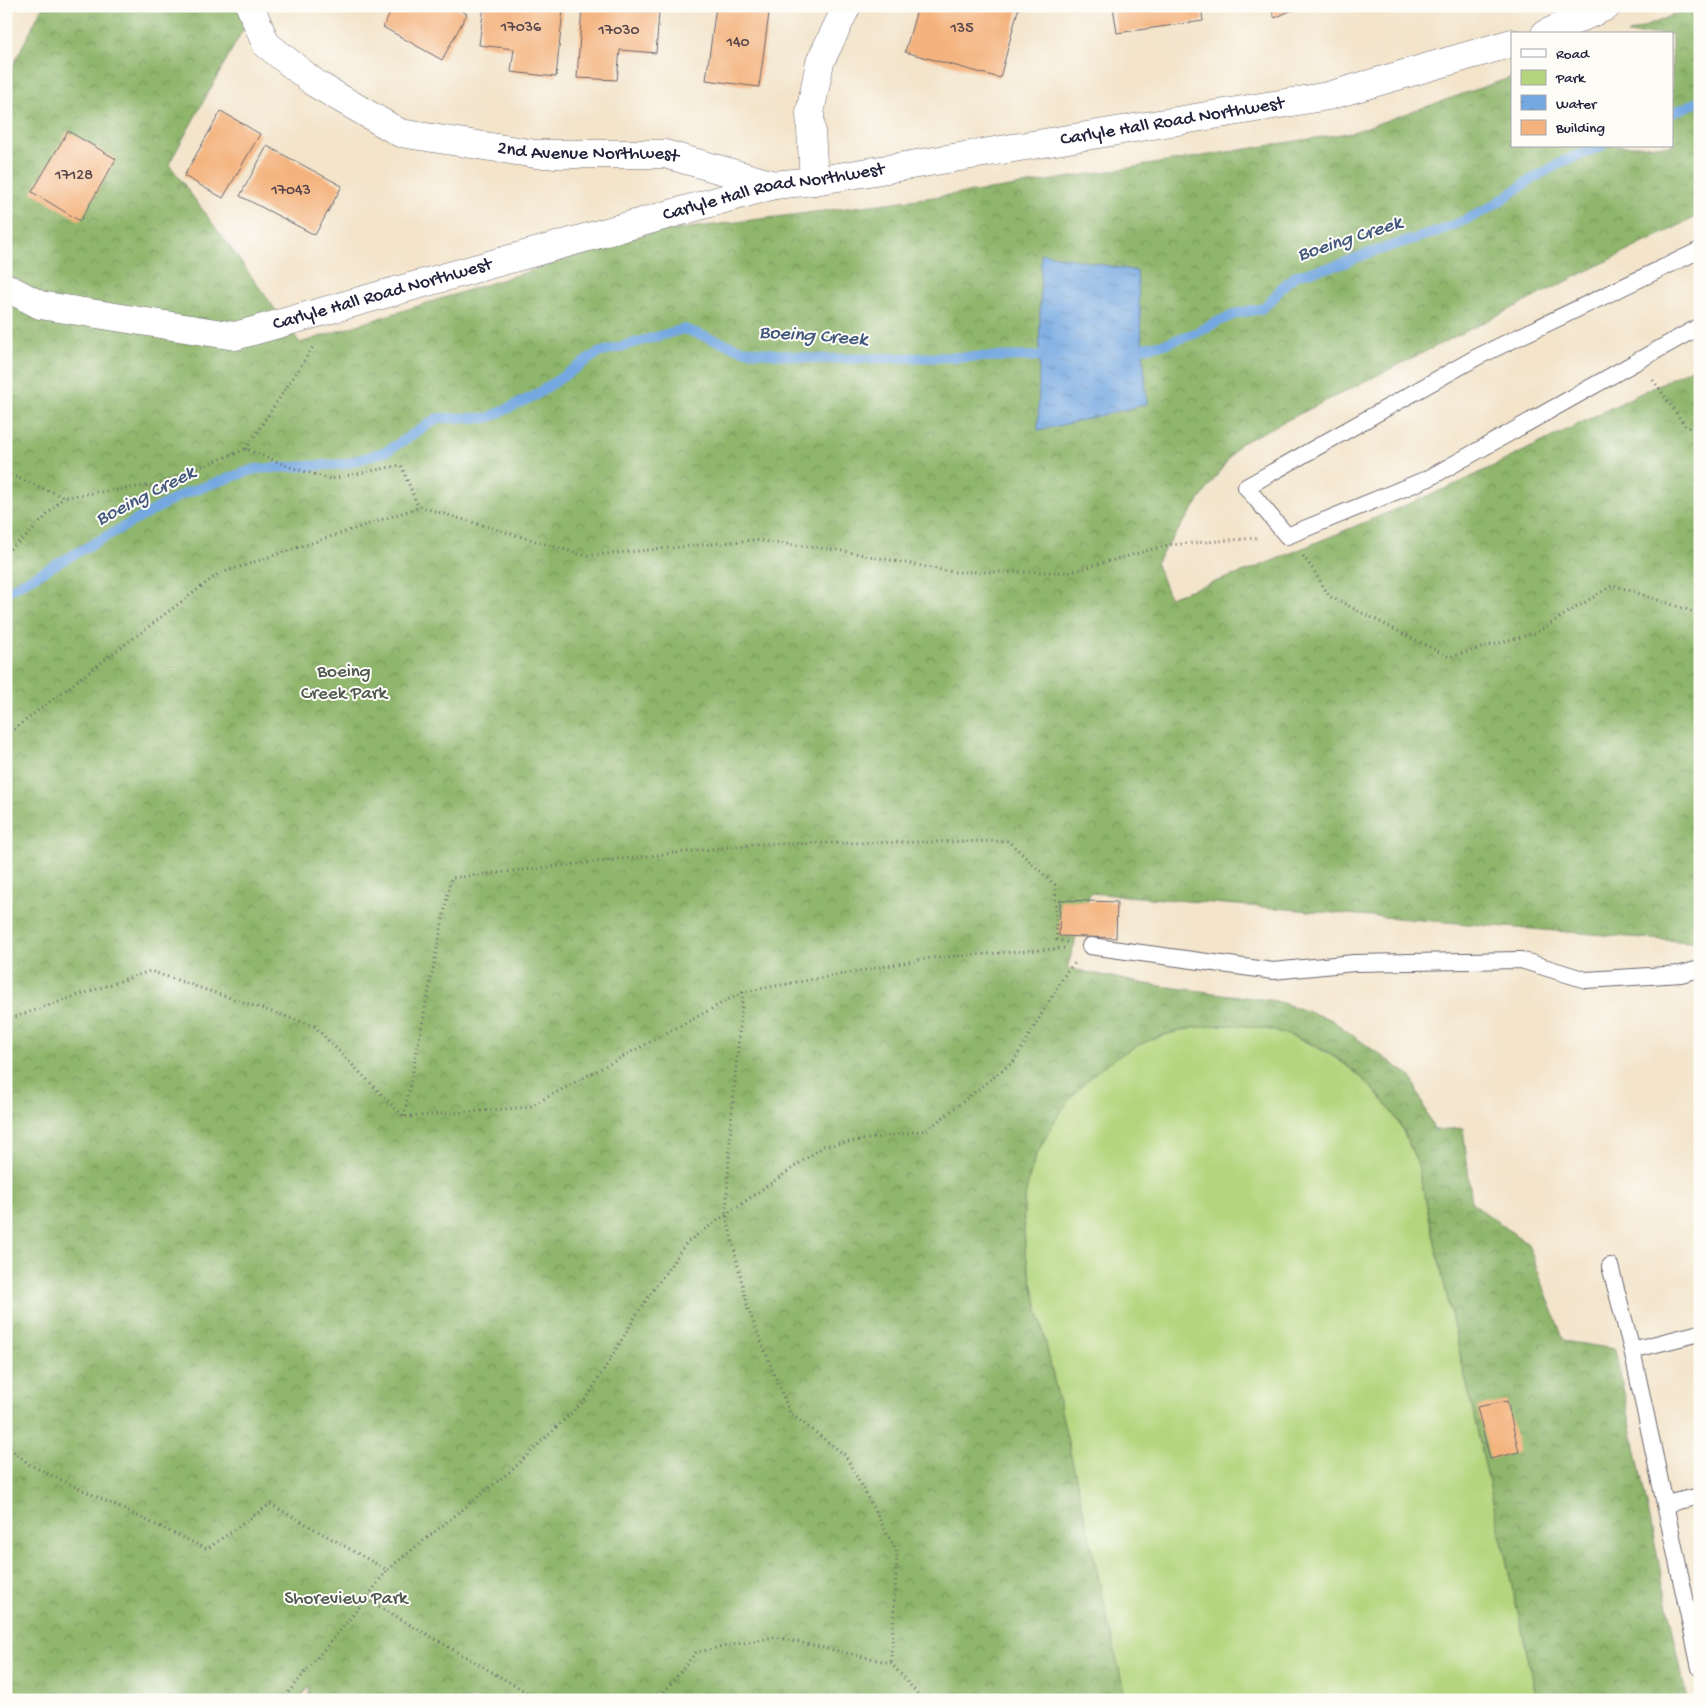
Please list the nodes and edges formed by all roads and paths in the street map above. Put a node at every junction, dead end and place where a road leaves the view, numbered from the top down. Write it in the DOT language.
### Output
graph roads {
  1 [pos="250,6"];
  2 [pos="847,6"];
  3 [pos="1607,6"];
  4 [pos="1549,32"];
  5 [pos="1511,43"];
  6 [pos="814,181"];
  7 [pos="774,185"];
  8 [pos="1700,250"];
  9 [pos="6,287"];
  10 [pos="312,315"];
  11 [pos="1700,326"];
  12 [pos="1639,360"];
  13 [pos="1700,429"];
  14 [pos="246,449"];
  15 [pos="6,473"];
  16 [pos="64,497"];
  17 [pos="421,507"];
  18 [pos="1287,536"];
  19 [pos="6,552"];
  20 [pos="1700,614"];
  21 [pos="6,736"];
  22 [pos="1090,946"];
  23 [pos="1700,969"];
  24 [pos="743,992"];
  25 [pos="6,1020"];
  26 [pos="404,1117"];
  27 [pos="726,1214"];
  28 [pos="1610,1266"];
  29 [pos="1700,1333"];
  30 [pos="1632,1350"];
  31 [pos="6,1445"];
  32 [pos="1700,1496"];
  33 [pos="1665,1504"];
  34 [pos="387,1570"];
  35 [pos="366,1598"];
  36 [pos="890,1663"];
  37 [pos="1700,1668"];
  38 [pos="282,1700"];
  39 [pos="540,1700"];
  40 [pos="658,1700"];
  41 [pos="922,1700"];
  1 -- 7 [label="street, 2nd Avenue Northwest"];
  2 -- 6 [label="street"];
  3 -- 4 [label="street"];
  5 -- 6 [label="street, Carlyle Hall Road Northwest"];
  6 -- 7 [label="street, Carlyle Hall Road Northwest"];
  7 -- 10 [label="street, Carlyle Hall Road Northwest"];
  8 -- 18 [label="lane"];
  9 -- 10 [label="street, Carlyle Hall Road Northwest"];
  10 -- 14 [label="path"];
  11 -- 12 [label="lane"];
  12 -- 13 [label="path"];
  12 -- 18 [label="lane"];
  14 -- 16 [label="path"];
  14 -- 17 [label="path"];
  15 -- 16 [label="path"];
  16 -- 19 [label="path"];
  17 -- 18 [label="path"];
  17 -- 21 [label="path"];
  18 -- 20 [label="path"];
  22 -- 23 [label="lane"];
  22 -- 24 [label="path"];
  22 -- 26 [label="path"];
  22 -- 27 [label="path"];
  24 -- 26 [label="path"];
  24 -- 27 [label="path"];
  25 -- 26 [label="path"];
  27 -- 34 [label="path"];
  27 -- 36 [label="path"];
  28 -- 30 [label="lane"];
  29 -- 30 [label="lane"];
  30 -- 33 [label="lane"];
  31 -- 34 [label="path"];
  32 -- 33 [label="lane"];
  33 -- 37 [label="lane"];
  34 -- 35 [label="path"];
  35 -- 38 [label="path"];
  35 -- 39 [label="path"];
  36 -- 40 [label="path"];
  36 -- 41 [label="path"];
}
